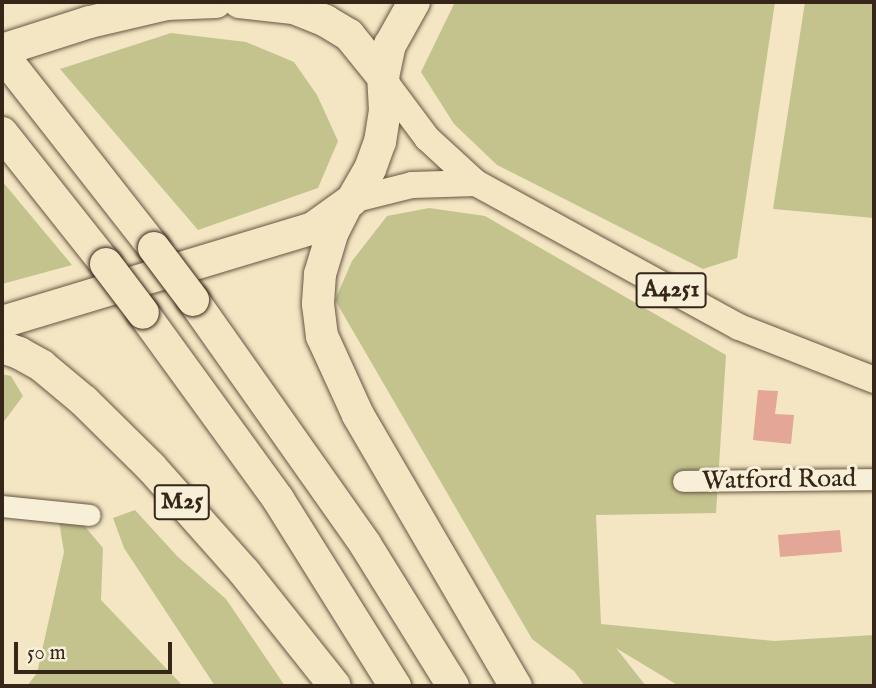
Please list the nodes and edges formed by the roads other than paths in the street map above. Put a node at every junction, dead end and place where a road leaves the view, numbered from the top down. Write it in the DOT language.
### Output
graph roads {
  1 [pos="216,2"];
  2 [pos="239,2"];
  3 [pos="414,2"];
  4 [pos="160,3"];
  5 [pos="2,52"];
  6 [pos="384,80"];
  7 [pos="2,133"];
  8 [pos="476,183"];
  9 [pos="349,202"];
  10 [pos="2,322"];
  11 [pos="2,347"];
  12 [pos="874,380"];
  13 [pos="874,479"];
  14 [pos="683,481"];
  15 [pos="2,506"];
  16 [pos="90,515"];
  17 [pos="335,686"];
  18 [pos="395,686"];
  19 [pos="453,686"];
  20 [pos="516,686"];
  1 -- 4 [label="highway"];
  2 -- 6 [label="highway"];
  3 -- 6 [label="highway"];
  4 -- 5 [label="highway"];
  5 -- 19 [label="highway, bridge"];
  6 -- 8 [label="main road, A4251"];
  6 -- 9 [label="highway"];
  7 -- 18 [label="highway, bridge"];
  8 -- 9 [label="main road"];
  8 -- 12 [label="main road, A4251"];
  9 -- 10 [label="highway"];
  9 -- 20 [label="highway"];
  11 -- 17 [label="highway, M25"];
  13 -- 14 [label="street, Watford Road"];
  15 -- 16 [label="street"];
}
